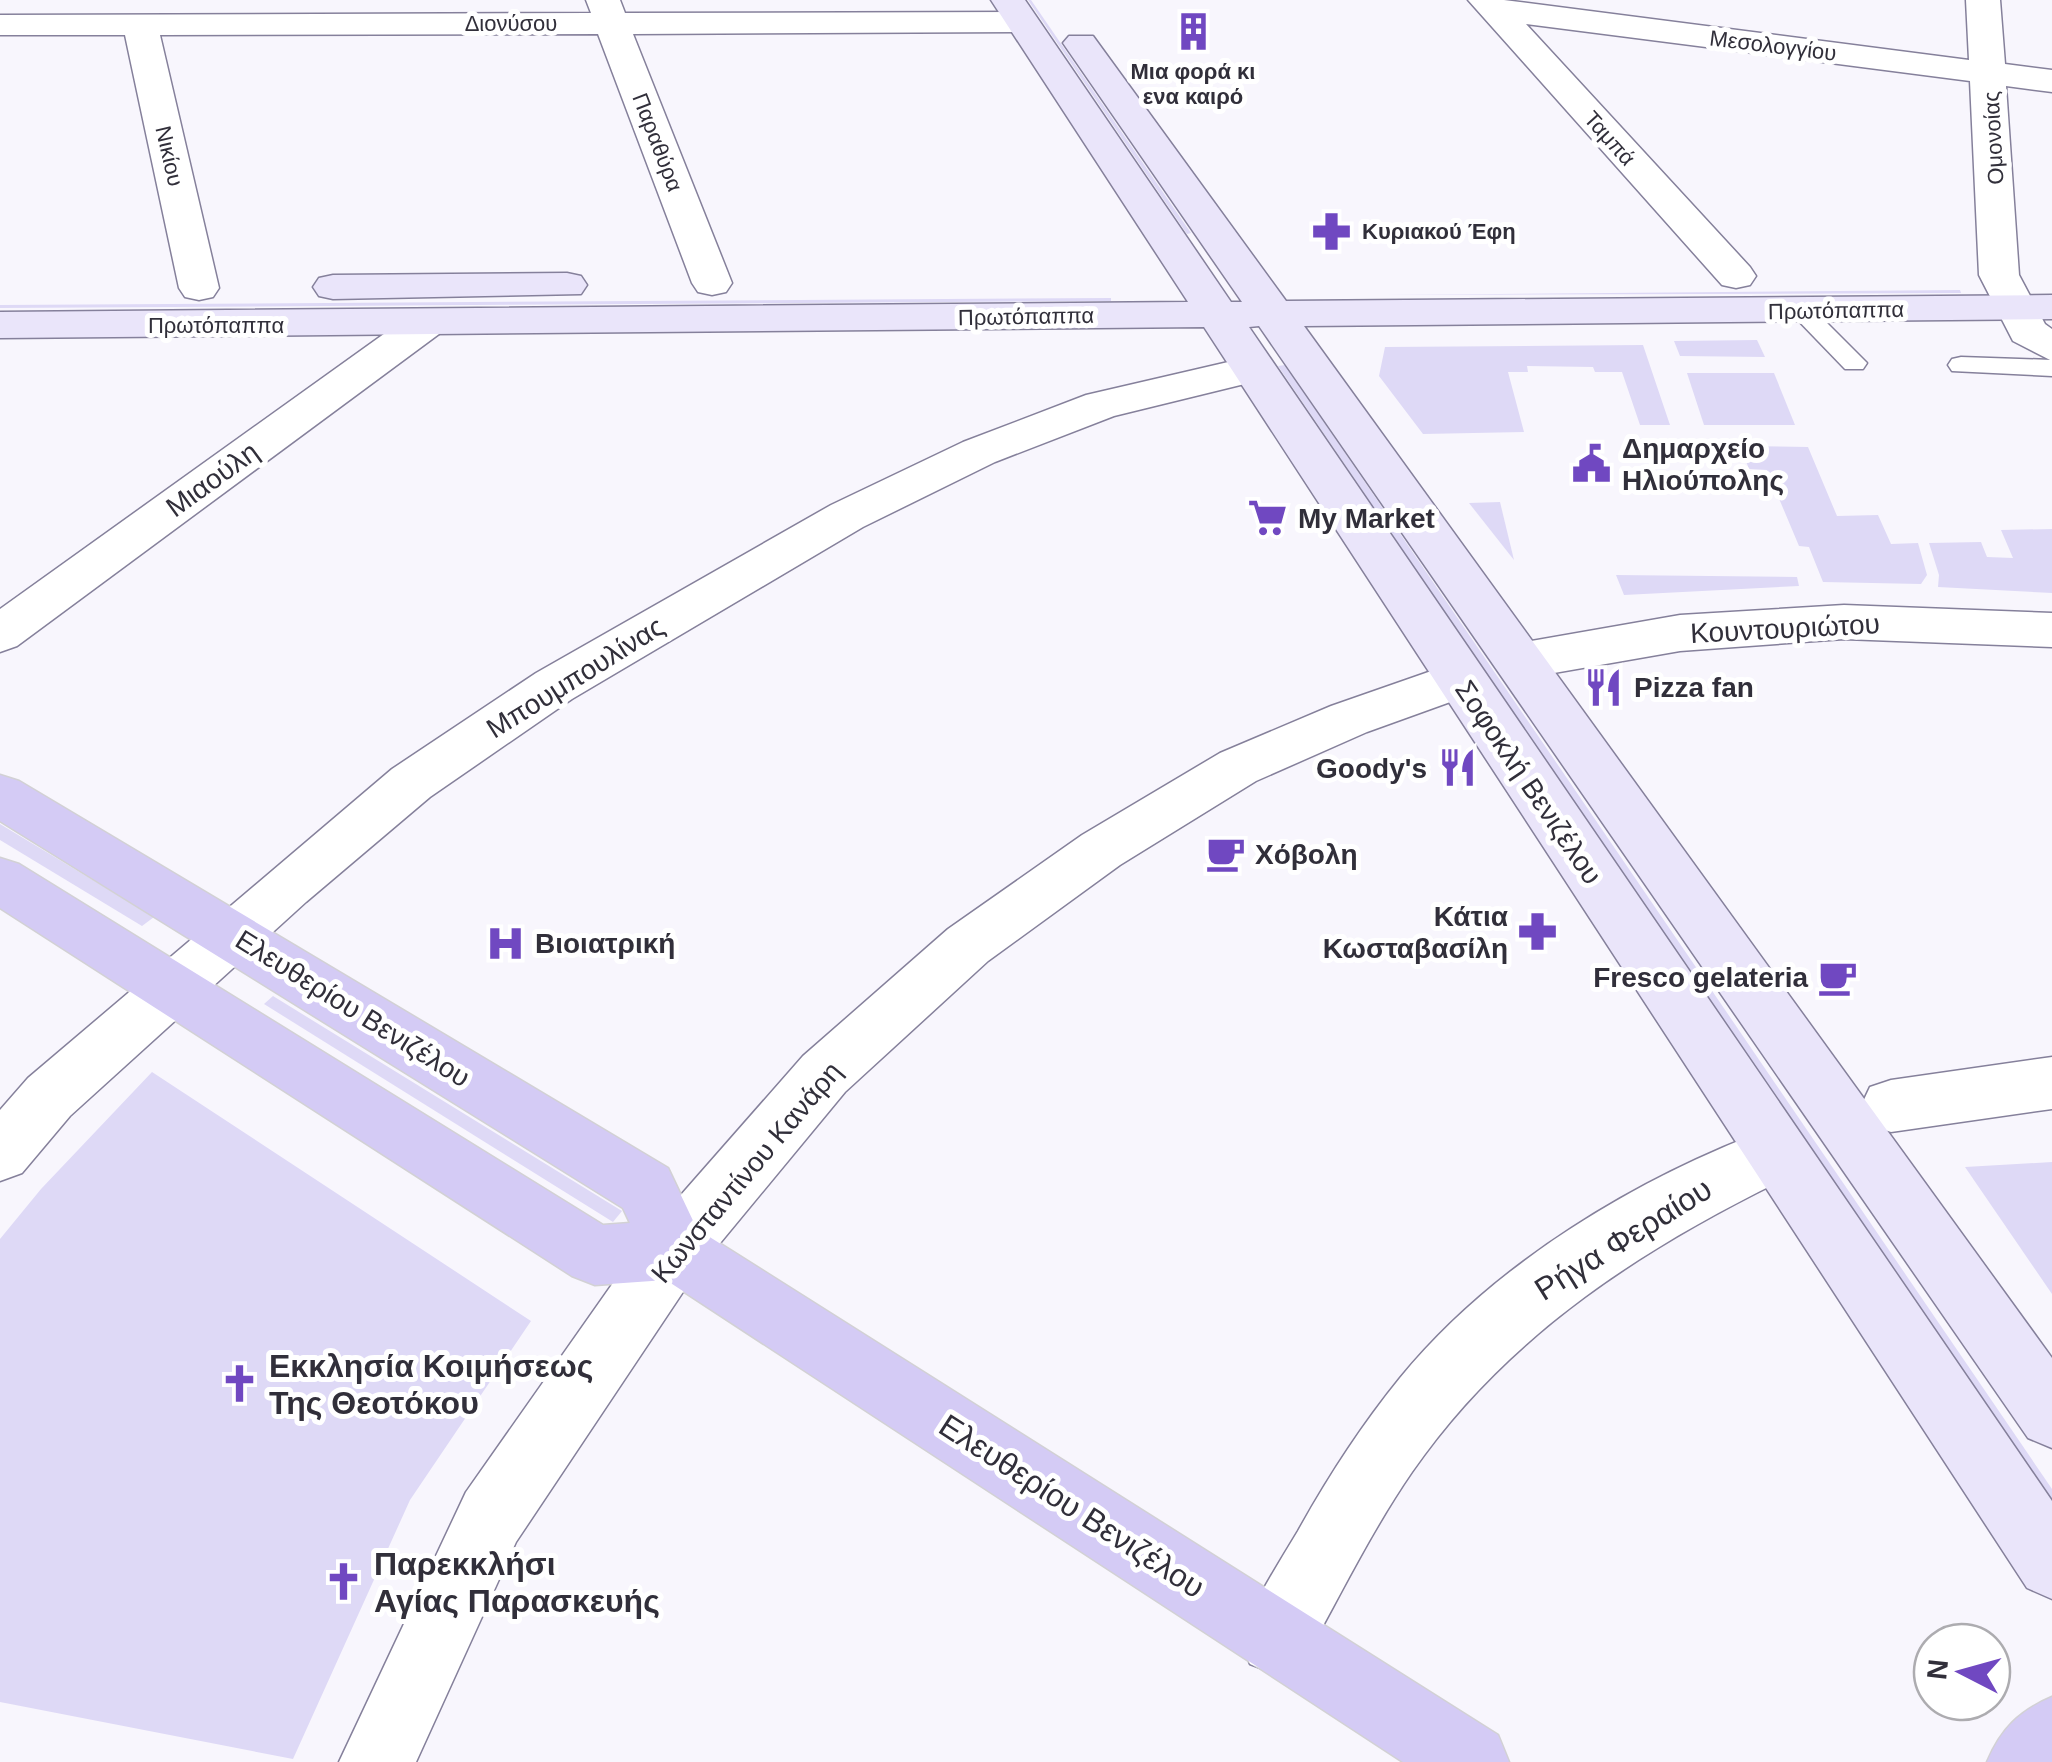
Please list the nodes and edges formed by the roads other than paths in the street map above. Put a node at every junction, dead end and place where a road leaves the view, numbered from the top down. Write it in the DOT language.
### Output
graph roads {
  1 [pos="1983,0"];
  2 [pos="1489,5"];
  3 [pos="1027,7"];
  4 [pos="608,11"];
  5 [pos="140,24"];
  6 [pos="0,25"];
  7 [pos="1989,73"];
  8 [pos="2052,81"];
  9 [pos="2052,275"];
  10 [pos="1736,276"];
  11 [pos="712,284"];
  12 [pos="0,288"];
  13 [pos="200,288"];
  14 [pos="2022,296"];
  15 [pos="1207,298"];
  16 [pos="1262,298"];
  17 [pos="1802,312"];
  18 [pos="424,324"];
  19 [pos="0,325"];
  20 [pos="2052,348"];
  21 [pos="1854,362"];
  22 [pos="1961,366"];
  23 [pos="2052,368"];
  24 [pos="1254,369"];
  25 [pos="2052,630"];
  26 [pos="0,634"];
  27 [pos="1520,661"];
  28 [pos="1460,678"];
  29 [pos="0,794"];
  30 [pos="0,880"];
  31 [pos="232,932"];
  32 [pos="169,988"];
  33 [pos="2052,1083"];
  34 [pos="1892,1106"];
  35 [pos="1777,1153"];
  36 [pos="0,1154"];
  37 [pos="674,1250"];
  38 [pos="2052,1416"];
  39 [pos="2052,1564"];
  40 [pos="1276,1638"];
  41 [pos="2052,1735"];
  42 [pos="376,1762"];
  43 [pos="1471,1762"];
  44 [pos="2025,1762"];
  1 -- 7 [label="street, Ομονοίας"];
  2 -- 7 [label="street, Μεσολογγίου"];
  2 -- 10 [label="street, Ταμπά"];
  3 -- 4 [label="street, Διονύσου"];
  3 -- 15 [label="street, Σοφοκλή Βενιζέλου"];
  3 -- 16 [label="street"];
  4 -- 5 [label="street, Διονύσου"];
  4 -- 11 [label="street, Παραθύρα"];
  5 -- 6 [label="street, Διονύσου"];
  5 -- 13 [label="street, Νικίου"];
  7 -- 8 [label="street, Μεσολογγίου"];
  7 -- 14 [label="street, Ομονοίας"];
  9 -- 14 [label="street, Πρωτόπαππα"];
  10 -- 14 [label="street, Πρωτόπαππα"];
  10 -- 16 [label="street, Πρωτόπαππα"];
  11 -- 13 [label="street, Πρωτόπαππα"];
  11 -- 15 [label="street, Πρωτόπαππα"];
  12 -- 13 [label="street, Πρωτόπαππα"];
  14 -- 17 [label="street, Πρωτόπαππα"];
  14 -- 20 [label="street"];
  15 -- 16 [label="street, Πρωτόπαππα"];
  15 -- 18 [label="street, Πρωτόπαππα"];
  15 -- 24 [label="street, Σοφοκλή Βενιζέλου"];
  16 -- 17 [label="street, Πρωτόπαππα"];
  16 -- 27 [label="street"];
  17 -- 21 [label="lane"];
  18 -- 19 [label="street, Πρωτόπαππα"];
  18 -- 26 [label="street, Μιαούλη"];
  22 -- 23 [label="lane"];
  24 -- 28 [label="street, Σοφοκλή Βενιζέλου"];
  24 -- 31 [label="street, Μπουμπουλίνας"];
  25 -- 27 [label="street, Κουντουριώτου"];
  27 -- 38 [label="street"];
  28 -- 35 [label="street, Σοφοκλή Βενιζέλου"];
  28 -- 37 [label="street, Κωνσταντίνου Κανάρη"];
  29 -- 31 [label="main road, Ελευθερίου Βενιζέλου"];
  30 -- 32 [label="main road"];
  31 -- 32 [label="street, Μπουμπουλίνας"];
  31 -- 37 [label="main road, Ελευθερίου Βενιζέλου"];
  32 -- 36 [label="street, Μπουμπουλίνας"];
  32 -- 37 [label="main road"];
  33 -- 34 [label="street"];
  35 -- 39 [label="street, Σοφοκλή Βενιζέλου"];
  35 -- 40 [label="street, Ρήγα Φεραίου"];
  37 -- 40 [label="main road, Ελευθερίου Βενιζέλου"];
  37 -- 42 [label="street, Κωνσταντίνου Κανάρη"];
  40 -- 43 [label="main road, Ελευθερίου Βενιζέλου"];
  41 -- 44 [label="main road"];
}
